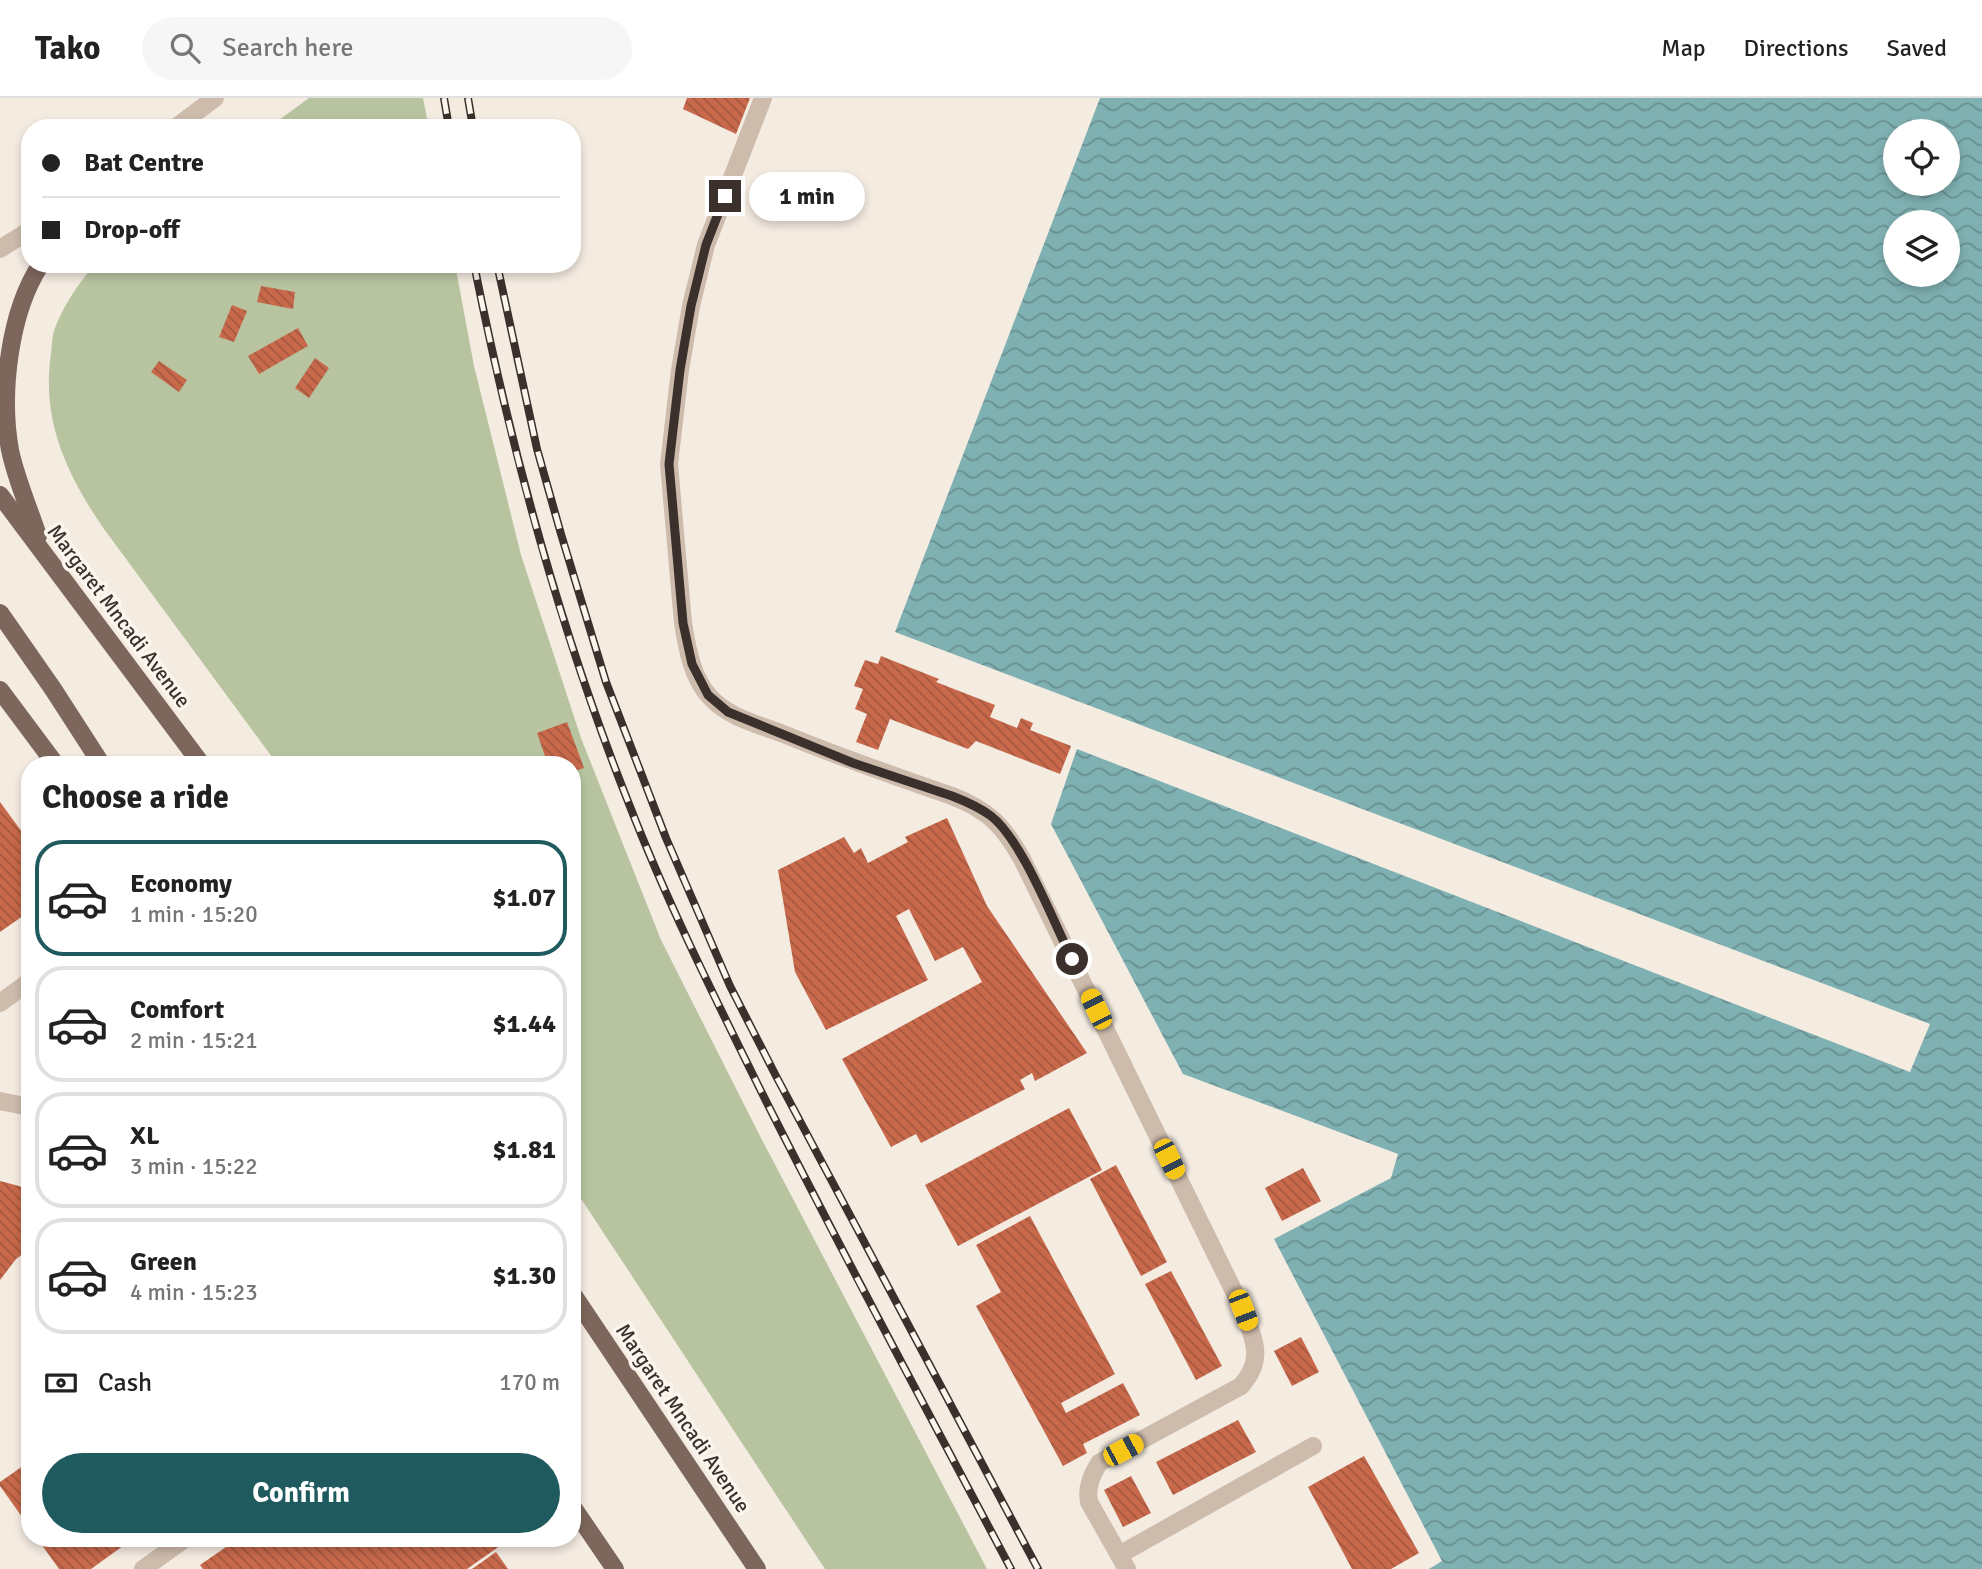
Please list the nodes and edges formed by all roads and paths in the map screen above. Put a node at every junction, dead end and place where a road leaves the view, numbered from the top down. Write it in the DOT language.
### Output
graph roads {
  1 [pos="215,98"];
  2 [pos="763,98"];
  3 [pos="187,119"];
  4 [pos="21,236"];
  5 [pos="0,249"];
  6 [pos="35,273"];
  7 [pos="0,495"];
  8 [pos="44,553"];
  9 [pos="0,614"];
  10 [pos="0,690"];
  11 [pos="49,756"];
  12 [pos="96,756"];
  13 [pos="195,756"];
  14 [pos="21,988"];
  15 [pos="0,1003"];
  16 [pos="0,1101"];
  17 [pos="21,1105"];
  18 [pos="581,1306"];
  19 [pos="1313,1446"];
  20 [pos="581,1519"];
  21 [pos="174,1547"];
  22 [pos="1123,1562"];
  23 [pos="143,1569"];
  24 [pos="615,1569"];
  25 [pos="757,1569"];
  1 -- 3 [label="street"];
  2 -- 22 [label="street"];
  4 -- 5 [label="street"];
  6 -- 8 [label="main road"];
  7 -- 8 [label="main road, Margaret Mncadi Avenue"];
  8 -- 13 [label="main road, Margaret Mncadi Avenue"];
  9 -- 12 [label="main road"];
  10 -- 11 [label="main road"];
  14 -- 15 [label="street"];
  16 -- 17 [label="street"];
  18 -- 25 [label="main road, Margaret Mncadi Avenue"];
  19 -- 22 [label="street"];
  20 -- 24 [label="main road"];
  21 -- 23 [label="street"];
}
